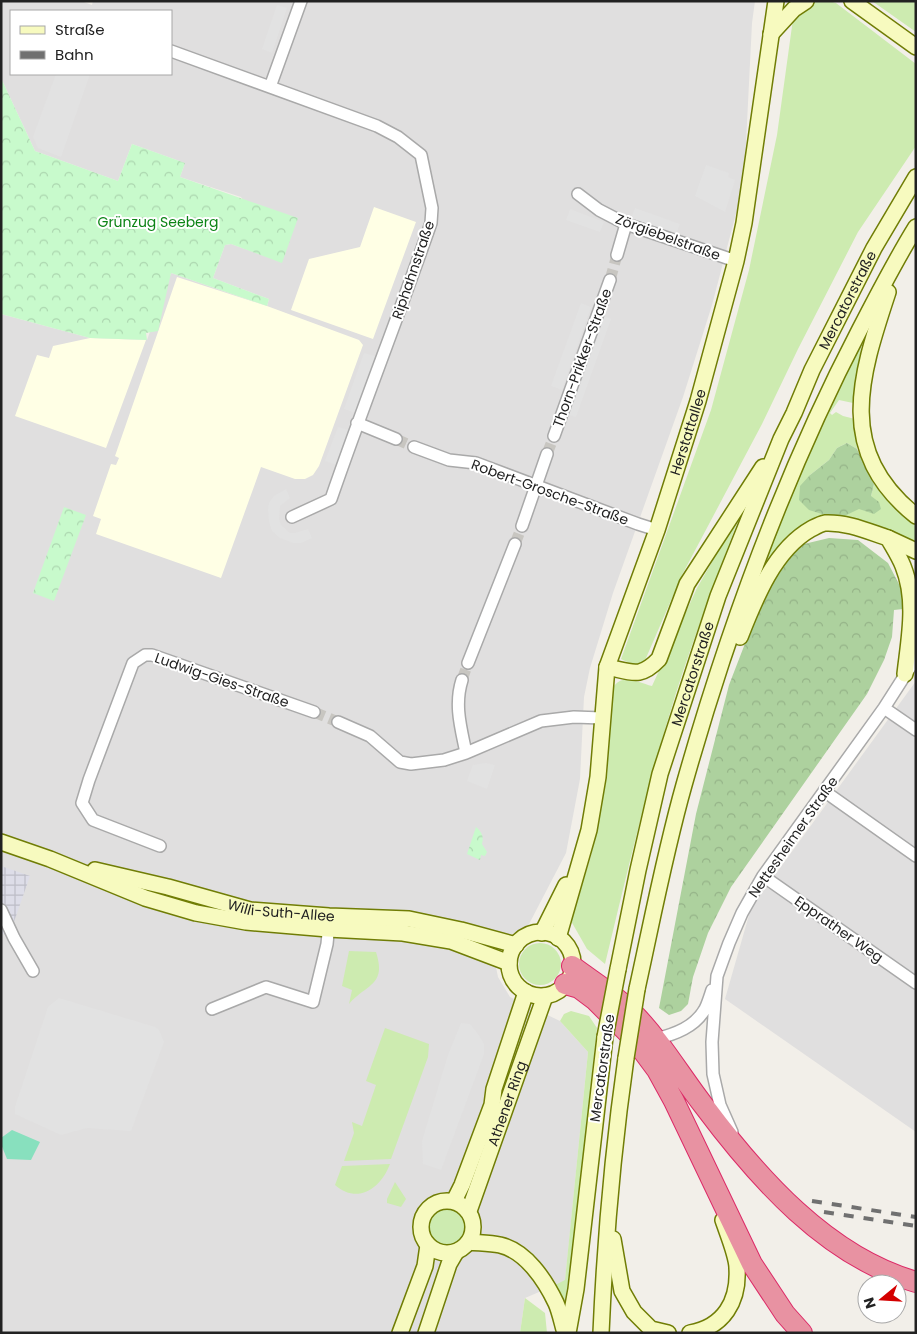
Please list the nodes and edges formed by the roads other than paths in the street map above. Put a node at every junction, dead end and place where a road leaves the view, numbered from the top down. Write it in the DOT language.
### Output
graph roads {
  1 [pos="301,1"];
  2 [pos="776,1"];
  3 [pos="806,1"];
  4 [pos="852,1"];
  5 [pos="772,34"];
  6 [pos="916,48"];
  7 [pos="172,51"];
  8 [pos="270,87"];
  9 [pos="916,177"];
  10 [pos="578,194"];
  11 [pos="626,224"];
  12 [pos="916,227"];
  13 [pos="902,250"];
  14 [pos="617,255"];
  15 [pos="736,261"];
  16 [pos="610,280"];
  17 [pos="356,423"];
  18 [pos="554,436"];
  19 [pos="396,439"];
  20 [pos="781,439"];
  21 [pos="414,447"];
  22 [pos="548,454"];
  23 [pos="537,485"];
  24 [pos="910,507"];
  25 [pos="916,516"];
  26 [pos="292,517"];
  27 [pos="522,526"];
  28 [pos="657,530"];
  29 [pos="888,538"];
  30 [pos="515,544"];
  31 [pos="916,551"];
  32 [pos="916,658"];
  33 [pos="468,663"];
  34 [pos="608,667"];
  35 [pos="905,674"];
  36 [pos="462,680"];
  37 [pos="884,708"];
  38 [pos="314,712"];
  39 [pos="602,718"];
  40 [pos="338,722"];
  41 [pos="916,730"];
  42 [pos="697,740"];
  43 [pos="466,752"];
  44 [pos="824,791"];
  45 [pos="1,842"];
  46 [pos="160,846"];
  47 [pos="580,856"];
  48 [pos="916,856"];
  49 [pos="763,876"];
  50 [pos="1,910"];
  51 [pos="329,923"];
  52 [pos="1,932"];
  53 [pos="542,932"];
  54 [pos="14,938"];
  55 [pos="558,938"];
  56 [pos="516,944"];
  57 [pos="509,963"];
  58 [pos="33,971"];
  59 [pos="569,975"];
  60 [pos="717,976"];
  61 [pos="916,983"];
  62 [pos="526,992"];
  63 [pos="545,996"];
  64 [pos="212,1009"];
  65 [pos="656,1039"];
  66 [pos="699,1152"];
  67 [pos="759,1173"];
  68 [pos="454,1201"];
  69 [pos="608,1210"];
  70 [pos="469,1211"];
  71 [pos="469,1242"];
  72 [pos="428,1245"];
  73 [pos="456,1252"];
  74 [pos="916,1282"];
  75 [pos="400,1333"];
  76 [pos="426,1333"];
  77 [pos="566,1333"];
  78 [pos="601,1333"];
  79 [pos="668,1333"];
  80 [pos="690,1333"];
  81 [pos="802,1333"];
  1 -- 8 [label="street"];
  2 -- 5 [label="main road, Herstattallee"];
  3 -- 5 [label="main road"];
  4 -- 6 [label="main road"];
  5 -- 15 [label="main road, Herstattallee"];
  7 -- 8 [label="street, Riphahnstraße"];
  8 -- 17 [label="street, Riphahnstraße"];
  9 -- 20 [label="main road, Mercatorstraße"];
  10 -- 11 [label="street, Zörgiebelstraße"];
  11 -- 14 [label="street"];
  11 -- 15 [label="street, Zörgiebelstraße"];
  12 -- 13 [label="main road, Mercatorstraße"];
  13 -- 24 [label="main road"];
  13 -- 42 [label="main road, Mercatorstraße"];
  15 -- 28 [label="main road, Herstattallee"];
  16 -- 18 [label="street, Thorn-Prikker-Straße"];
  17 -- 19 [label="street"];
  17 -- 26 [label="street, Riphahnstraße"];
  20 -- 34 [label="main road"];
  20 -- 77 [label="main road, Mercatorstraße, bridge"];
  21 -- 23 [label="street, Robert-Grosche-Straße"];
  22 -- 23 [label="street"];
  23 -- 27 [label="street"];
  23 -- 28 [label="street, Robert-Grosche-Straße"];
  24 -- 25 [label="main road"];
  28 -- 34 [label="main road, Herstattallee"];
  29 -- 31 [label="main road"];
  29 -- 35 [label="main road"];
  29 -- 42 [label="main road"];
  30 -- 33 [label="street"];
  32 -- 35 [label="street, Nettesheimer Straße"];
  34 -- 39 [label="main road, Herstattallee"];
  35 -- 37 [label="street, Nettesheimer Straße"];
  36 -- 43 [label="street"];
  37 -- 41 [label="street"];
  37 -- 44 [label="street, Nettesheimer Straße"];
  38 -- 46 [label="street, Ludwig-Gies-Straße"];
  39 -- 43 [label="street"];
  39 -- 47 [label="main road, Herstattallee"];
  40 -- 43 [label="street"];
  42 -- 69 [label="main road, Mercatorstraße, bridge"];
  44 -- 48 [label="street"];
  44 -- 49 [label="street, Nettesheimer Straße"];
  45 -- 51 [label="main road, Willi-Suth-Allee"];
  47 -- 53 [label="main road, Herstattallee"];
  47 -- 55 [label="main road, Herstattallee"];
  49 -- 60 [label="street, Nettesheimer Straße"];
  49 -- 61 [label="street, Epprather Weg"];
  50 -- 54 [label="street"];
  51 -- 56 [label="main road, Willi-Suth-Allee"];
  51 -- 57 [label="main road, Willi-Suth-Allee"];
  51 -- 64 [label="street"];
  52 -- 54 [label="street"];
  53 -- 55 [label="main road"];
  53 -- 56 [label="main road"];
  54 -- 58 [label="street"];
  55 -- 59 [label="main road"];
  56 -- 57 [label="main road"];
  57 -- 62 [label="main road"];
  59 -- 63 [label="main road"];
  59 -- 65 [label="highway"];
  59 -- 66 [label="highway"];
  60 -- 65 [label="street"];
  60 -- 67 [label="street, Nettesheimer Straße"];
  62 -- 63 [label="main road"];
  62 -- 68 [label="main road, Athener Ring"];
  63 -- 70 [label="main road, Athener Ring"];
  65 -- 67 [label="highway"];
  66 -- 80 [label="main road"];
  66 -- 81 [label="highway"];
  67 -- 74 [label="highway"];
  68 -- 70 [label="main road"];
  68 -- 72 [label="main road"];
  69 -- 78 [label="main road"];
  69 -- 79 [label="main road"];
  70 -- 71 [label="main road, Athener Ring"];
  71 -- 73 [label="main road"];
  71 -- 77 [label="main road"];
  72 -- 73 [label="main road"];
  72 -- 75 [label="main road"];
  73 -- 76 [label="main road"];
}
